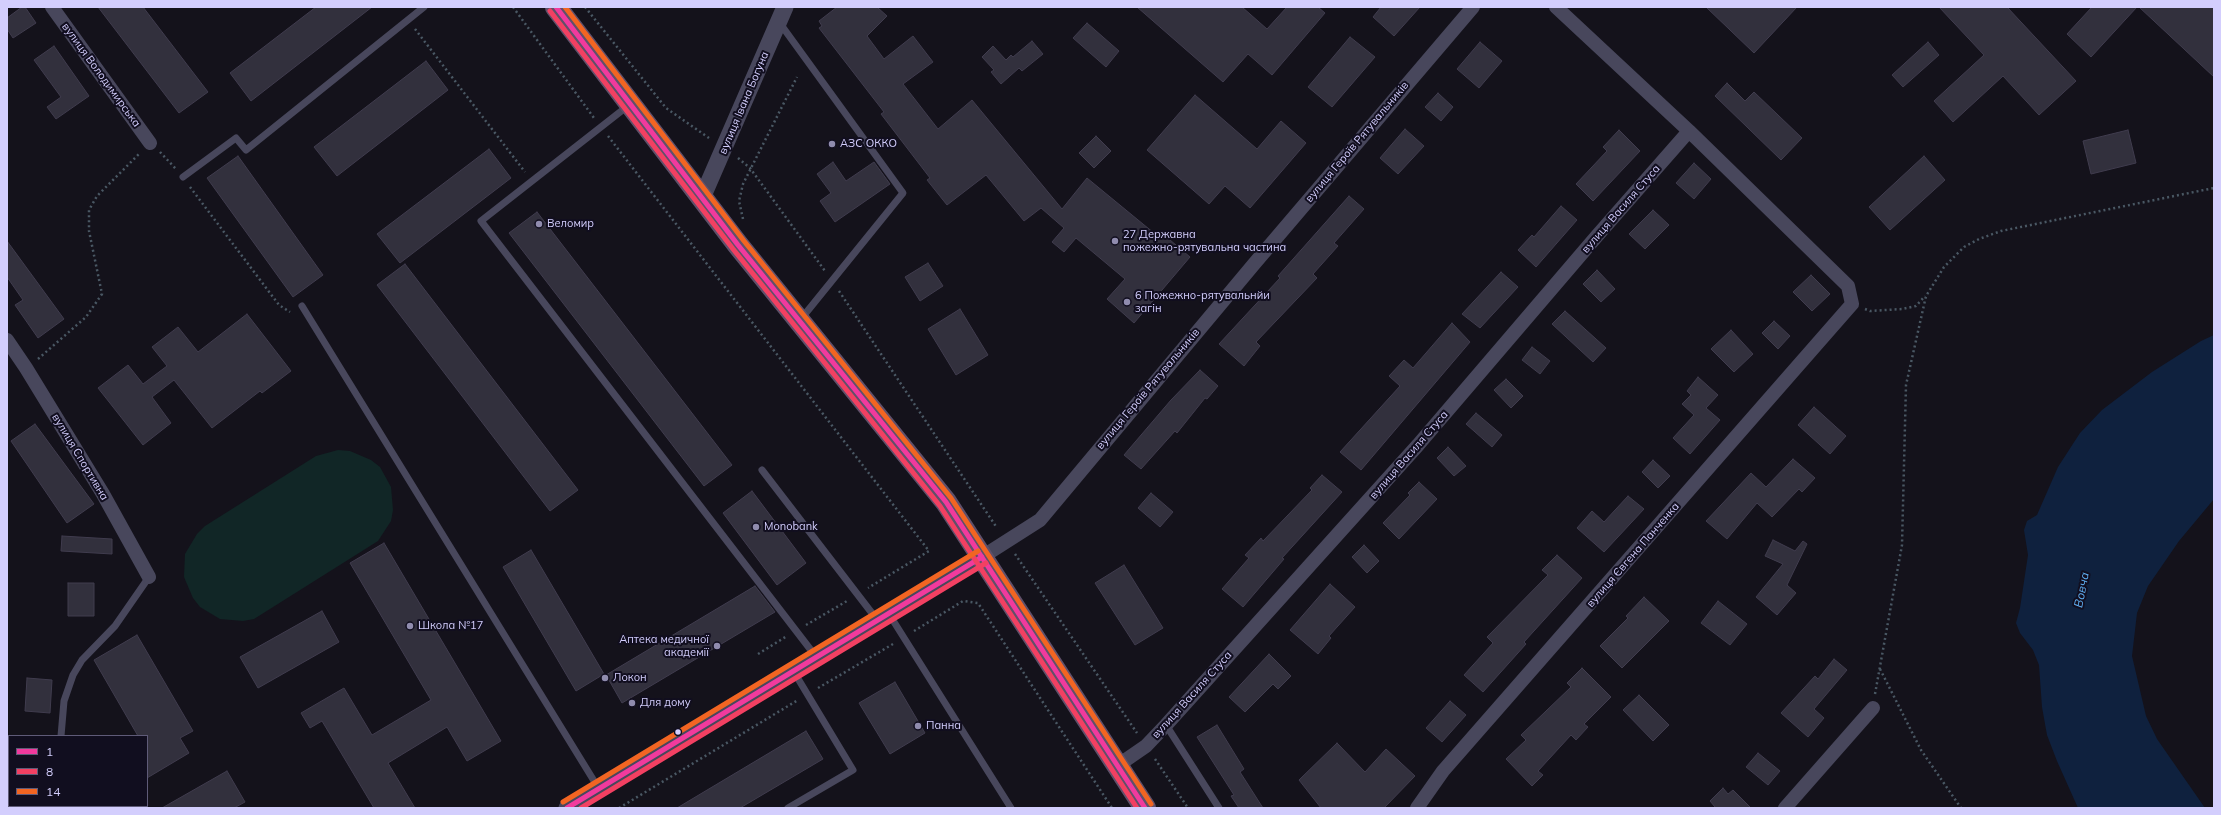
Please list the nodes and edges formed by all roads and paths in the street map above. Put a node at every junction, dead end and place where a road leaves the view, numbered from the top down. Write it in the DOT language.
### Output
graph roads {
  1 [pos="52,7"];
  2 [pos="424,7"];
  3 [pos="513,7"];
  4 [pos="556,7"];
  5 [pos="586,7"];
  6 [pos="1473,7"];
  7 [pos="1556,7"];
  8 [pos="782,14"];
  9 [pos="407,20"];
  10 [pos="797,77"];
  11 [pos="632,103"];
  12 [pos="601,127"];
  13 [pos="1689,131"];
  14 [pos="150,143"];
  15 [pos="724,148"];
  16 [pos="750,168"];
  17 [pos="183,177"];
  18 [pos="532,181"];
  19 [pos="2214,188"];
  20 [pos="702,198"];
  21 [pos="743,219"];
  22 [pos="832,281"];
  23 [pos="1926,296"];
  24 [pos="1852,304"];
  25 [pos="302,306"];
  26 [pos="800,321"];
  27 [pos="314,326"];
  28 [pos="7,340"];
  29 [pos="26,368"];
  30 [pos="762,470"];
  31 [pos="1006,541"];
  32 [pos="982,556"];
  33 [pos="149,577"];
  34 [pos="858,594"];
  35 [pos="978,603"];
  36 [pos="884,617"];
  37 [pos="796,631"];
  38 [pos="758,654"];
  39 [pos="817,658"];
  40 [pos="1880,669"];
  41 [pos="794,672"];
  42 [pos="1873,708"];
  43 [pos="1166,725"];
  44 [pos="61,735"];
  45 [pos="1146,746"];
  46 [pos="1117,766"];
  47 [pos="600,789"];
  48 [pos="567,808"];
  49 [pos="788,808"];
  50 [pos="1011,808"];
  51 [pos="1112,808"];
  52 [pos="1145,808"];
  53 [pos="1188,808"];
  54 [pos="1219,808"];
  55 [pos="1417,808"];
  56 [pos="1785,808"];
  57 [pos="1961,808"];
  1 -- 14 [label="street, вулиця Володимирська"];
  2 -- 9 [label="lane"];
  3 -- 12 [label="path"];
  4 -- 11 [label="highway"];
  5 -- 15 [label="path"];
  6 -- 31 [label="street, вулиця Героїв Рятувальників"];
  7 -- 13 [label="street"];
  8 -- 15 [label="street, вулиця Івана Богуна"];
  8 -- 22 [label="lane"];
  9 -- 17 [label="lane"];
  9 -- 18 [label="path"];
  10 -- 16 [label="path"];
  11 -- 12 [label="lane"];
  11 -- 20 [label="highway"];
  12 -- 18 [label="lane"];
  12 -- 34 [label="path"];
  13 -- 24 [label="street"];
  13 -- 43 [label="street, вулиця Василя Стуса"];
  14 -- 17 [label="path"];
  14 -- 29 [label="path"];
  15 -- 16 [label="path"];
  15 -- 20 [label="street, вулиця Івана Богуна"];
  16 -- 21 [label="path"];
  16 -- 22 [label="path"];
  17 -- 27 [label="path"];
  18 -- 37 [label="lane"];
  19 -- 23 [label="path"];
  20 -- 26 [label="highway"];
  22 -- 26 [label="lane"];
  22 -- 31 [label="path"];
  23 -- 24 [label="path"];
  23 -- 40 [label="path"];
  24 -- 55 [label="street, вулиця Євгена Панченка"];
  25 -- 27 [label="lane"];
  26 -- 32 [label="highway"];
  27 -- 47 [label="lane"];
  28 -- 29 [label="street, вулиця Спортивна"];
  29 -- 33 [label="street, вулиця Спортивна"];
  30 -- 34 [label="lane"];
  31 -- 32 [label="street, вулиця Героїв Рятувальників"];
  31 -- 45 [label="path"];
  32 -- 36 [label="street"];
  32 -- 46 [label="highway"];
  33 -- 44 [label="lane"];
  34 -- 36 [label="lane"];
  34 -- 37 [label="path"];
  35 -- 51 [label="path"];
  36 -- 39 [label="street"];
  36 -- 50 [label="lane"];
  37 -- 38 [label="path"];
  37 -- 39 [label="lane"];
  39 -- 41 [label="street"];
  40 -- 42 [label="path"];
  40 -- 57 [label="path"];
  41 -- 47 [label="street"];
  41 -- 49 [label="lane"];
  42 -- 56 [label="street"];
  43 -- 45 [label="street, вулиця Василя Стуса"];
  43 -- 54 [label="lane"];
  45 -- 46 [label="street, вулиця Василя Стуса"];
  45 -- 53 [label="path"];
  46 -- 52 [label="highway"];
  47 -- 48 [label="street"];
}
